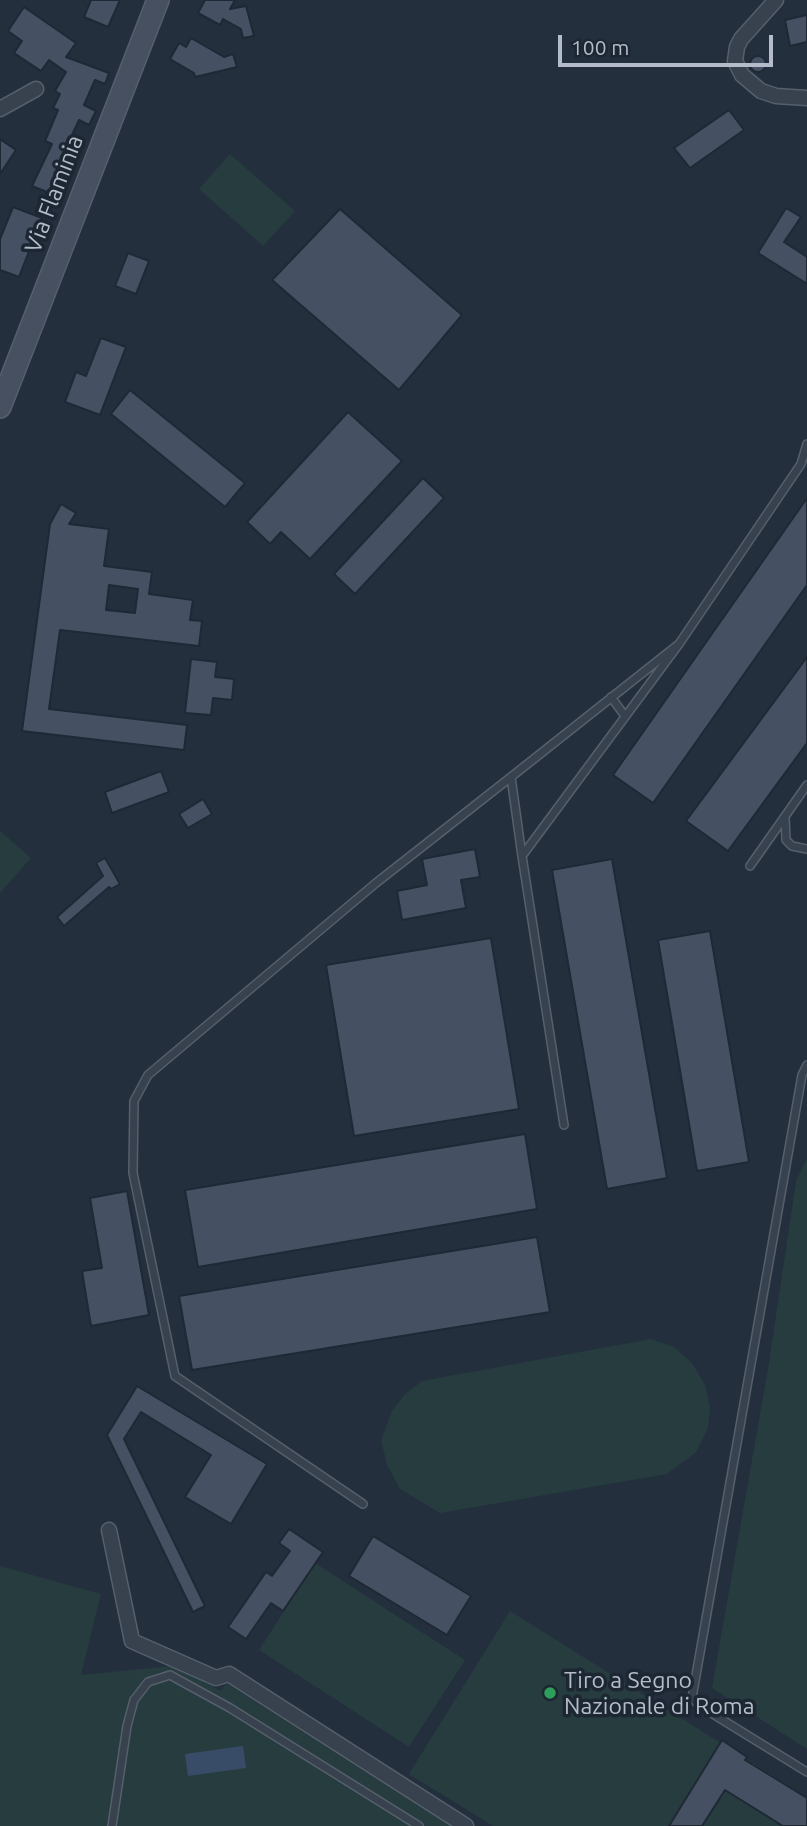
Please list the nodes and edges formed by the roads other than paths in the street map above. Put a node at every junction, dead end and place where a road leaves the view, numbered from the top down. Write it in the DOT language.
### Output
graph roads {
  1 [pos="158,0"];
  2 [pos="776,0"];
  3 [pos="36,89"];
  4 [pos="807,98"];
  5 [pos="0,110"];
  6 [pos="0,407"];
  7 [pos="807,444"];
  8 [pos="804,466"];
  9 [pos="679,644"];
  10 [pos="611,697"];
  11 [pos="625,716"];
  12 [pos="511,777"];
  13 [pos="807,785"];
  14 [pos="785,817"];
  15 [pos="807,849"];
  16 [pos="522,856"];
  17 [pos="750,866"];
  18 [pos="807,1065"];
  19 [pos="564,1125"];
  20 [pos="363,1504"];
  21 [pos="109,1530"];
  22 [pos="807,1772"];
  23 [pos="112,1826"];
  24 [pos="419,1826"];
  25 [pos="466,1826"];
  1 -- 6 [label="street, Via Flaminia"];
  2 -- 4 [label="street"];
  3 -- 5 [label="street"];
  7 -- 8 [label="lane"];
  8 -- 9 [label="lane"];
  9 -- 10 [label="lane"];
  9 -- 11 [label="lane"];
  10 -- 11 [label="lane"];
  10 -- 12 [label="lane"];
  11 -- 16 [label="lane"];
  12 -- 16 [label="lane"];
  12 -- 20 [label="lane"];
  13 -- 14 [label="lane"];
  14 -- 15 [label="lane"];
  14 -- 17 [label="lane"];
  16 -- 19 [label="lane"];
  18 -- 22 [label="lane"];
  21 -- 25 [label="street"];
  23 -- 24 [label="lane"];
}
